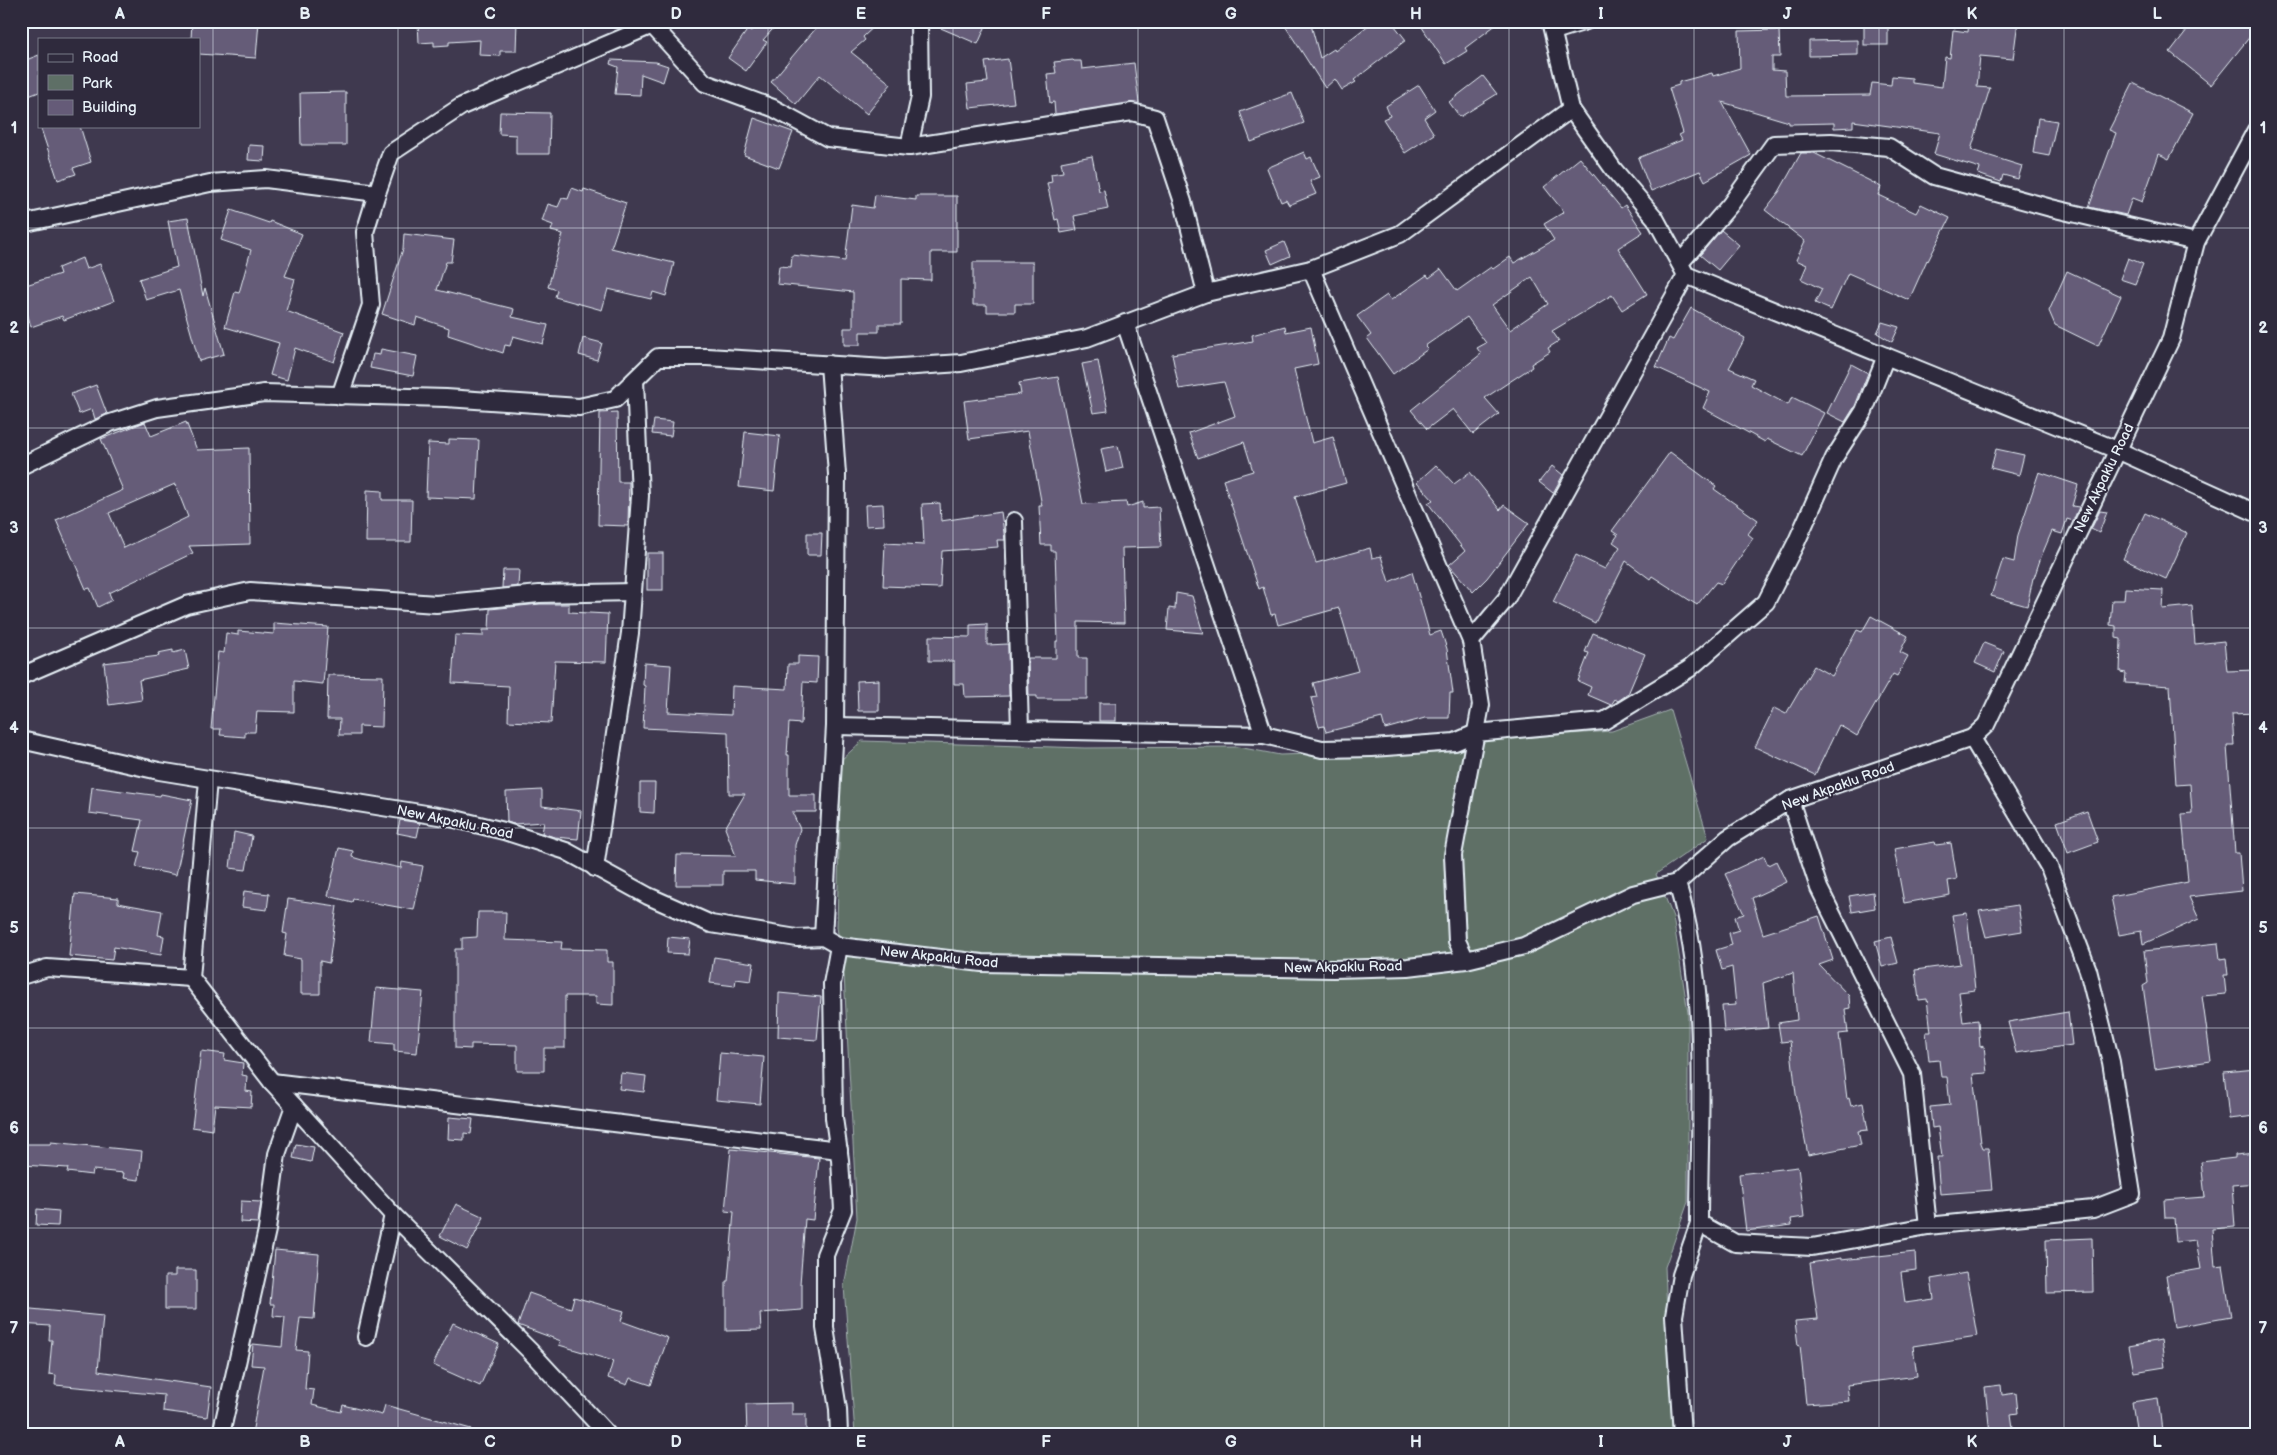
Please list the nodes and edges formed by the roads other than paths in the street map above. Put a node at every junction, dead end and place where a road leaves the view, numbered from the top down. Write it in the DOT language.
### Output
graph roads {
  1 [pos="919,21"];
  2 [pos="1586,21"];
  3 [pos="657,23"];
  4 [pos="1552,26"];
  5 [pos="1570,110"];
  6 [pos="2256,130"];
  7 [pos="909,147"];
  8 [pos="376,193"];
  9 [pos="21,224"];
  10 [pos="2196,242"];
  11 [pos="1683,269"];
  12 [pos="1311,270"];
  13 [pos="1206,293"];
  14 [pos="1126,323"];
  15 [pos="1886,356"];
  16 [pos="829,364"];
  17 [pos="634,380"];
  18 [pos="340,396"];
  19 [pos="2117,450"];
  20 [pos="21,466"];
  21 [pos="2256,512"];
  22 [pos="1014,521"];
  23 [pos="633,592"];
  24 [pos="1472,641"];
  25 [pos="21,676"];
  26 [pos="835,726"];
  27 [pos="1020,730"];
  28 [pos="1476,733"];
  29 [pos="1264,735"];
  30 [pos="1972,738"];
  31 [pos="21,740"];
  32 [pos="208,780"];
  33 [pos="1790,800"];
  34 [pos="595,868"];
  35 [pos="1677,883"];
  36 [pos="823,937"];
  37 [pos="838,946"];
  38 [pos="1466,960"];
  39 [pos="21,976"];
  40 [pos="191,978"];
  41 [pos="272,1082"];
  42 [pos="294,1106"];
  43 [pos="839,1150"];
  44 [pos="394,1215"];
  45 [pos="1699,1223"];
  46 [pos="1928,1226"];
  47 [pos="366,1337"];
  48 [pos="221,1434"];
  49 [pos="607,1434"];
  50 [pos="839,1434"];
  51 [pos="1682,1434"];
  1 -- 7 [label="street"];
  2 -- 4 [label="street"];
  3 -- 7 [label="street"];
  3 -- 8 [label="street"];
  4 -- 5 [label="street"];
  5 -- 11 [label="street"];
  5 -- 12 [label="street"];
  6 -- 10 [label="street, New Akpaklu Road"];
  7 -- 13 [label="street"];
  8 -- 9 [label="street"];
  8 -- 18 [label="street"];
  10 -- 11 [label="street"];
  10 -- 19 [label="street, New Akpaklu Road"];
  11 -- 15 [label="street"];
  11 -- 24 [label="street"];
  12 -- 13 [label="street"];
  12 -- 24 [label="street"];
  13 -- 14 [label="street"];
  14 -- 16 [label="street"];
  14 -- 29 [label="street"];
  15 -- 19 [label="street"];
  15 -- 28 [label="street"];
  16 -- 17 [label="street"];
  16 -- 26 [label="street"];
  17 -- 18 [label="street"];
  17 -- 23 [label="street"];
  18 -- 20 [label="street"];
  19 -- 21 [label="street"];
  19 -- 30 [label="street, New Akpaklu Road"];
  22 -- 27 [label="street"];
  23 -- 25 [label="street"];
  23 -- 34 [label="street"];
  24 -- 28 [label="street"];
  26 -- 27 [label="street"];
  26 -- 36 [label="street"];
  27 -- 29 [label="street"];
  28 -- 29 [label="street"];
  28 -- 38 [label="street"];
  30 -- 33 [label="street, New Akpaklu Road"];
  30 -- 46 [label="street"];
  31 -- 32 [label="street, New Akpaklu Road"];
  32 -- 34 [label="street, New Akpaklu Road"];
  32 -- 40 [label="street"];
  33 -- 35 [label="street, New Akpaklu Road"];
  33 -- 46 [label="street"];
  34 -- 36 [label="street, New Akpaklu Road"];
  35 -- 38 [label="street, New Akpaklu Road"];
  35 -- 45 [label="street"];
  36 -- 37 [label="street, New Akpaklu Road"];
  37 -- 38 [label="street, New Akpaklu Road"];
  37 -- 43 [label="street"];
  39 -- 40 [label="street"];
  40 -- 41 [label="street"];
  41 -- 42 [label="street"];
  41 -- 43 [label="street"];
  42 -- 44 [label="street"];
  42 -- 48 [label="street"];
  43 -- 50 [label="street"];
  44 -- 47 [label="street"];
  44 -- 49 [label="street"];
  45 -- 46 [label="street"];
  45 -- 51 [label="street"];
}
